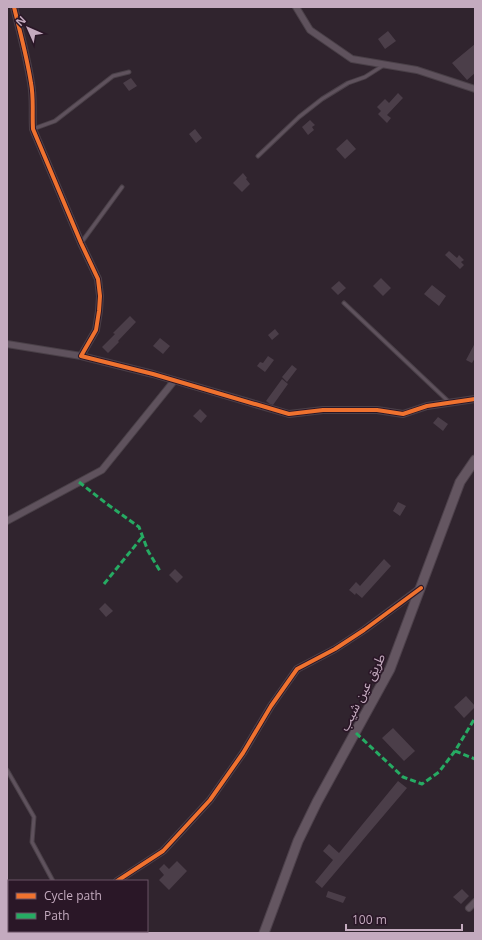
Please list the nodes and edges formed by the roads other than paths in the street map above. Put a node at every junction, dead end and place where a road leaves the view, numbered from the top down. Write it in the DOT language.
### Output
graph roads {
  1 [pos="14,7"];
  2 [pos="296,7"];
  3 [pos="385,64"];
  4 [pos="129,72"];
  5 [pos="474,87"];
  6 [pos="33,129"];
  7 [pos="258,156"];
  8 [pos="122,187"];
  9 [pos="81,243"];
  10 [pos="344,303"];
  11 [pos="7,344"];
  12 [pos="81,356"];
  13 [pos="174,381"];
  14 [pos="475,399"];
  15 [pos="450,403"];
  16 [pos="475,460"];
  17 [pos="7,521"];
  18 [pos="421,588"];
  19 [pos="7,770"];
  20 [pos="53,880"];
  21 [pos="119,880"];
  22 [pos="475,902"];
  23 [pos="469,908"];
  24 [pos="264,933"];
  1 -- 6 [label="street"];
  2 -- 3 [label="street"];
  3 -- 5 [label="street"];
  3 -- 7 [label="lane"];
  4 -- 6 [label="lane"];
  6 -- 9 [label="street"];
  8 -- 9 [label="lane"];
  9 -- 12 [label="street"];
  10 -- 15 [label="lane"];
  11 -- 12 [label="street"];
  12 -- 13 [label="street"];
  13 -- 15 [label="street"];
  13 -- 17 [label="street"];
  14 -- 15 [label="street"];
  16 -- 18 [label="main road, طريق عين شيب"];
  18 -- 21 [label="street"];
  18 -- 24 [label="main road, طريق عين شيب"];
  19 -- 20 [label="lane"];
  22 -- 23 [label="street"];
}
